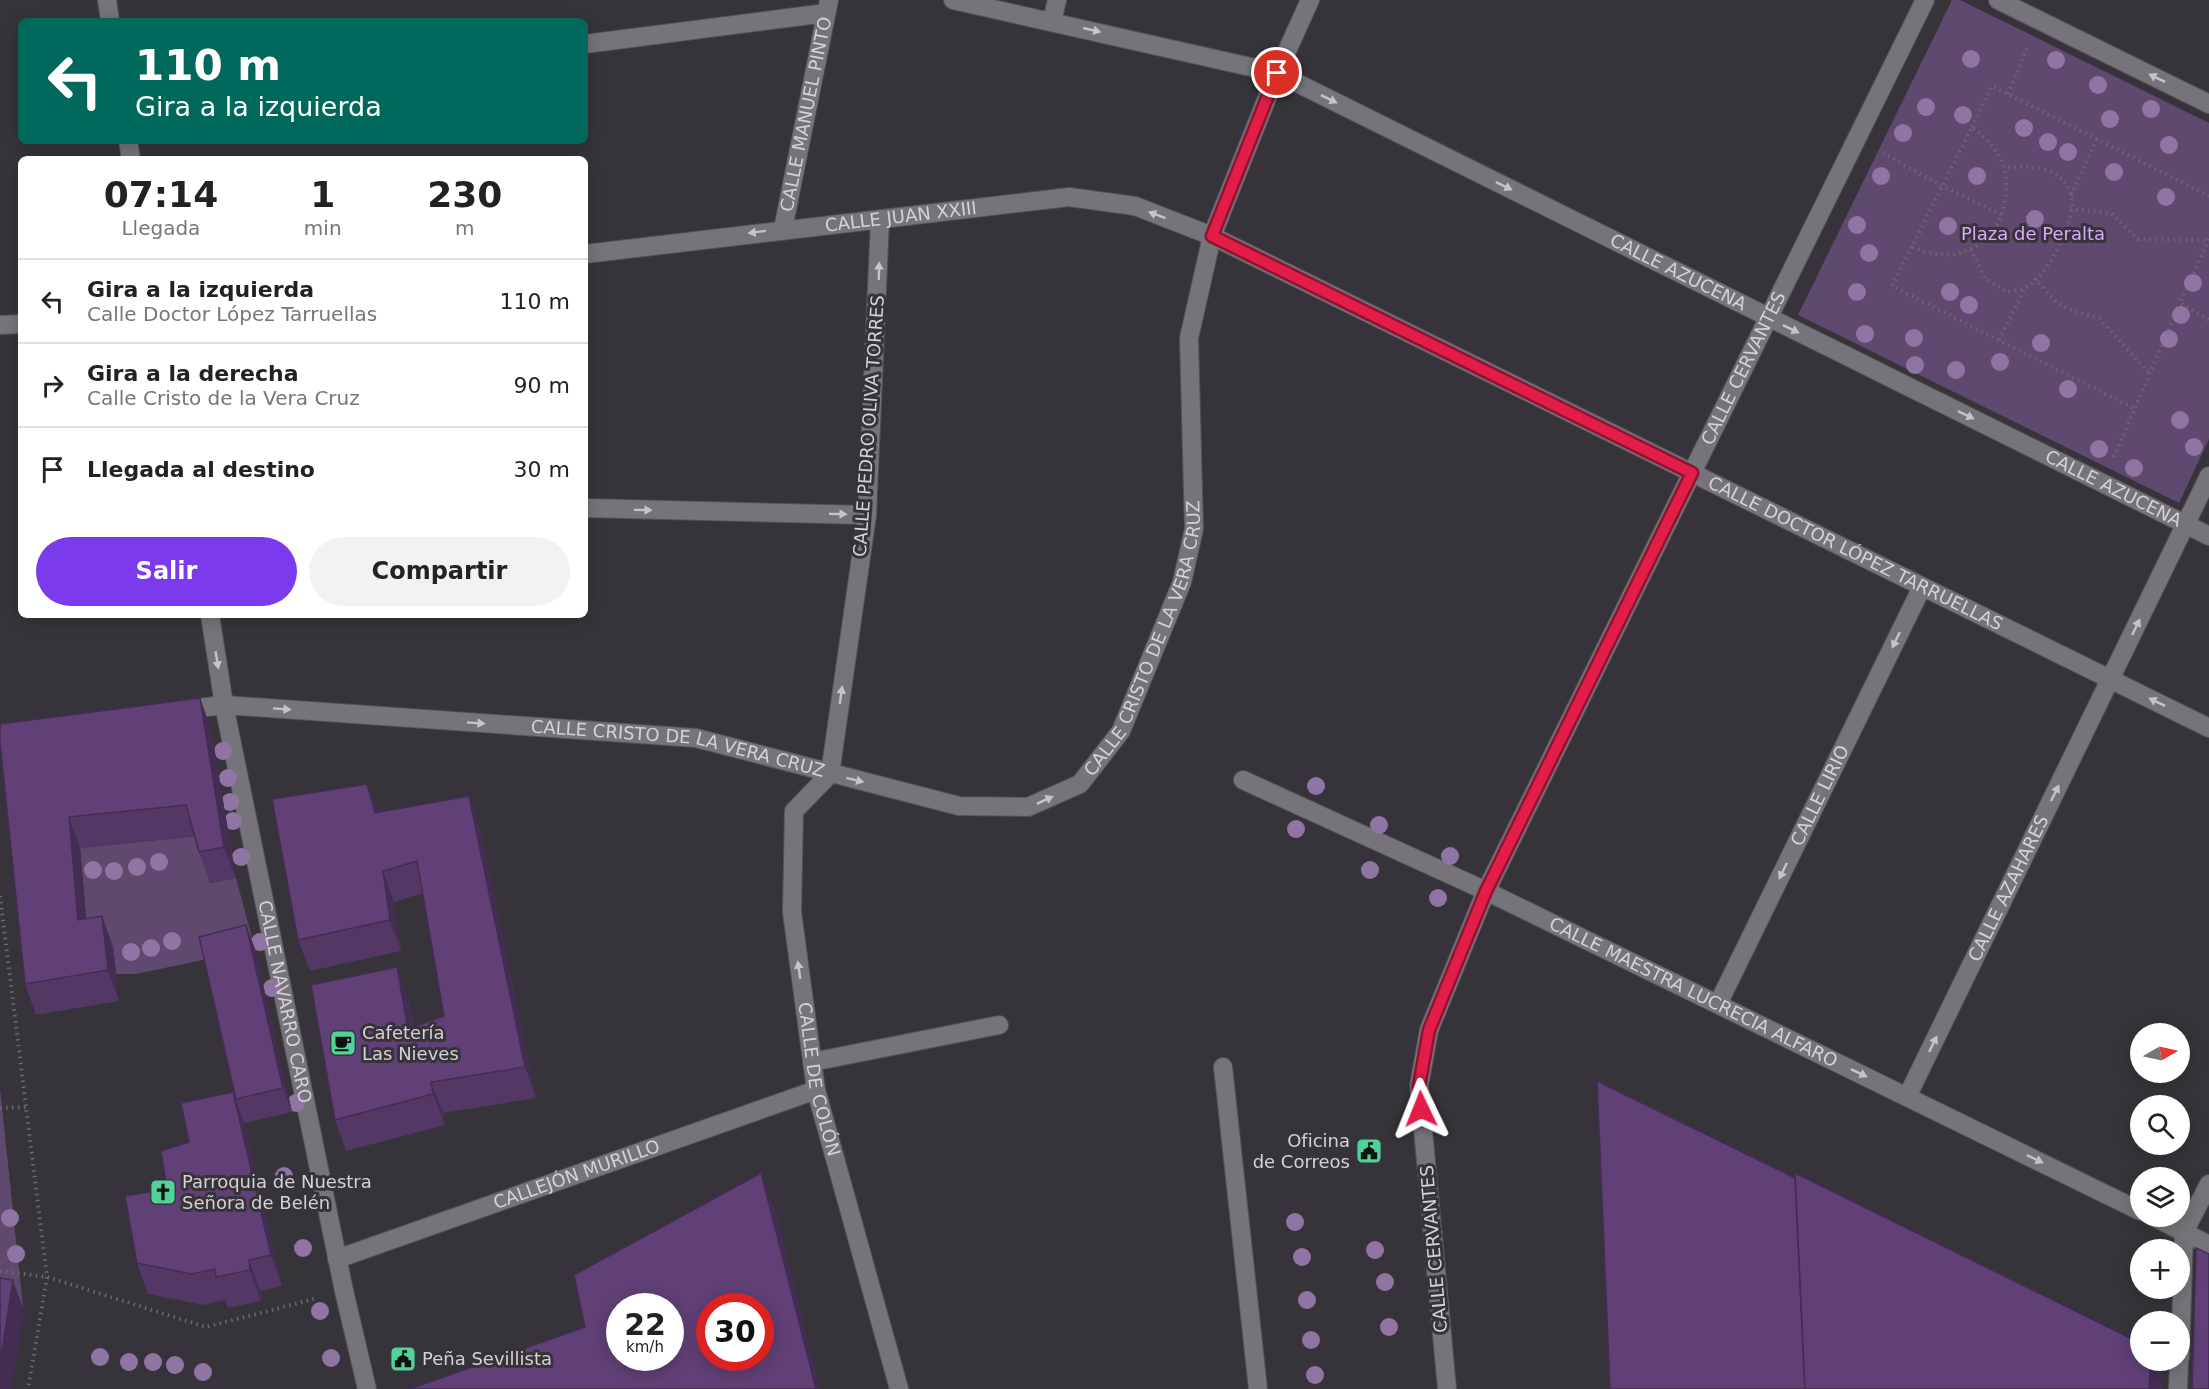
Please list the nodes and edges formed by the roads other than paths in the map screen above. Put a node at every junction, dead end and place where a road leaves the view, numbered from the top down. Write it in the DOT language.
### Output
graph roads {
  1 [pos="107,0"];
  2 [pos="953,0"];
  3 [pos="1057,0"];
  4 [pos="1310,0"];
  5 [pos="1925,0"];
  6 [pos="1998,0"];
  7 [pos="827,7"];
  8 [pos="110,18"];
  9 [pos="1052,21"];
  10 [pos="588,44"];
  11 [pos="1277,73"];
  12 [pos="2209,104"];
  13 [pos="880,220"];
  14 [pos="783,229"];
  15 [pos="1212,236"];
  16 [pos="588,254"];
  17 [pos="1768,317"];
  18 [pos="18,324"];
  19 [pos="0,325"];
  20 [pos="1692,473"];
  21 [pos="2209,476"];
  22 [pos="588,508"];
  23 [pos="867,515"];
  24 [pos="2186,524"];
  25 [pos="2209,536"];
  26 [pos="1922,587"];
  27 [pos="210,618"];
  28 [pos="2110,680"];
  29 [pos="224,705"];
  30 [pos="165,711"];
  31 [pos="2209,728"];
  32 [pos="830,774"];
  33 [pos="1243,780"];
  34 [pos="1486,891"];
  35 [pos="1718,1004"];
  36 [pos="999,1025"];
  37 [pos="812,1062"];
  38 [pos="1223,1066"];
  39 [pos="816,1090"];
  40 [pos="1907,1097"];
  41 [pos="2209,1184"];
  42 [pos="2130,1206"];
  43 [pos="2174,1227"];
  44 [pos="2184,1232"];
  45 [pos="2209,1245"];
  46 [pos="337,1259"];
  47 [pos="2181,1311"];
  48 [pos="2179,1371"];
  49 [pos="367,1389"];
  50 [pos="899,1389"];
  51 [pos="1258,1389"];
  52 [pos="1447,1389"];
  53 [pos="2178,1389"];
  1 -- 8 [label="street"];
  2 -- 9 [label="street, CALLE AZUCENA"];
  3 -- 9 [label="street"];
  4 -- 11 [label="street, CALLE CRISTO DE LA VERA CRUZ"];
  5 -- 17 [label="street, CALLE CERVANTES"];
  12 -- 6 [label="street, one-way"];
  7 -- 10 [label="street"];
  7 -- 14 [label="street, CALLE MANUEL PINTO"];
  9 -- 11 [label="street, CALLE AZUCENA, one-way"];
  11 -- 15 [label="street, CALLE CRISTO DE LA VERA CRUZ"];
  11 -- 17 [label="street, CALLE AZUCENA, one-way"];
  13 -- 14 [label="street, CALLE JUAN XXIII"];
  15 -- 13 [label="street, CALLE JUAN XXIII, one-way"];
  23 -- 13 [label="street, CALLE PEDRO OLIVA TORRES, one-way"];
  14 -- 16 [label="street, CALLE JUAN XXIII, one-way"];
  15 -- 20 [label="street, CALLE DOCTOR LÓPEZ TARRUELLAS"];
  32 -- 15 [label="street, CALLE CRISTO DE LA VERA CRUZ, one-way"];
  17 -- 20 [label="street, CALLE CERVANTES"];
  17 -- 24 [label="street, CALLE AZUCENA, one-way"];
  18 -- 19 [label="street"];
  20 -- 26 [label="street, CALLE DOCTOR LÓPEZ TARRUELLAS"];
  20 -- 34 [label="street, CALLE CERVANTES"];
  21 -- 24 [label="street, CALLE AZAHARES"];
  22 -- 23 [label="street, one-way"];
  32 -- 23 [label="street, CALLE PEDRO OLIVA TORRES, one-way"];
  24 -- 25 [label="street, CALLE AZUCENA"];
  28 -- 24 [label="street, CALLE AZAHARES, one-way"];
  26 -- 28 [label="street, CALLE DOCTOR LÓPEZ TARRUELLAS"];
  26 -- 35 [label="street, CALLE LIRIO, one-way"];
  27 -- 29 [label="street, CALLE NAVARRO CARO, one-way"];
  31 -- 28 [label="street, CALLE DOCTOR LÓPEZ TARRUELLAS, one-way"];
  40 -- 28 [label="street, CALLE AZAHARES, one-way"];
  29 -- 30 [label="street, CALLE CRISTO DE LA VERA CRUZ"];
  29 -- 32 [label="street, CALLE CRISTO DE LA VERA CRUZ, one-way"];
  29 -- 46 [label="street, CALLE NAVARRO CARO"];
  37 -- 32 [label="street, CALLE DE COLÓN, one-way"];
  33 -- 34 [label="street, CALLE MAESTRA LUCRECIA ALFARO"];
  34 -- 35 [label="street, CALLE MAESTRA LUCRECIA ALFARO"];
  34 -- 52 [label="street, CALLE CERVANTES"];
  35 -- 40 [label="street, CALLE MAESTRA LUCRECIA ALFARO, one-way"];
  36 -- 37 [label="street"];
  37 -- 39 [label="street, CALLE DE COLÓN"];
  38 -- 51 [label="street"];
  39 -- 46 [label="street, CALLEJÓN MURILLO"];
  39 -- 50 [label="street, CALLE DE COLÓN"];
  40 -- 42 [label="street, CALLE MAESTRA LUCRECIA ALFARO, one-way"];
  41 -- 44 [label="street"];
  43 -- 44 [label="street"];
  44 -- 45 [label="street"];
  44 -- 47 [label="street"];
  46 -- 49 [label="street, CALLE NAVARRO CARO"];
  48 -- 53 [label="street"];
}
